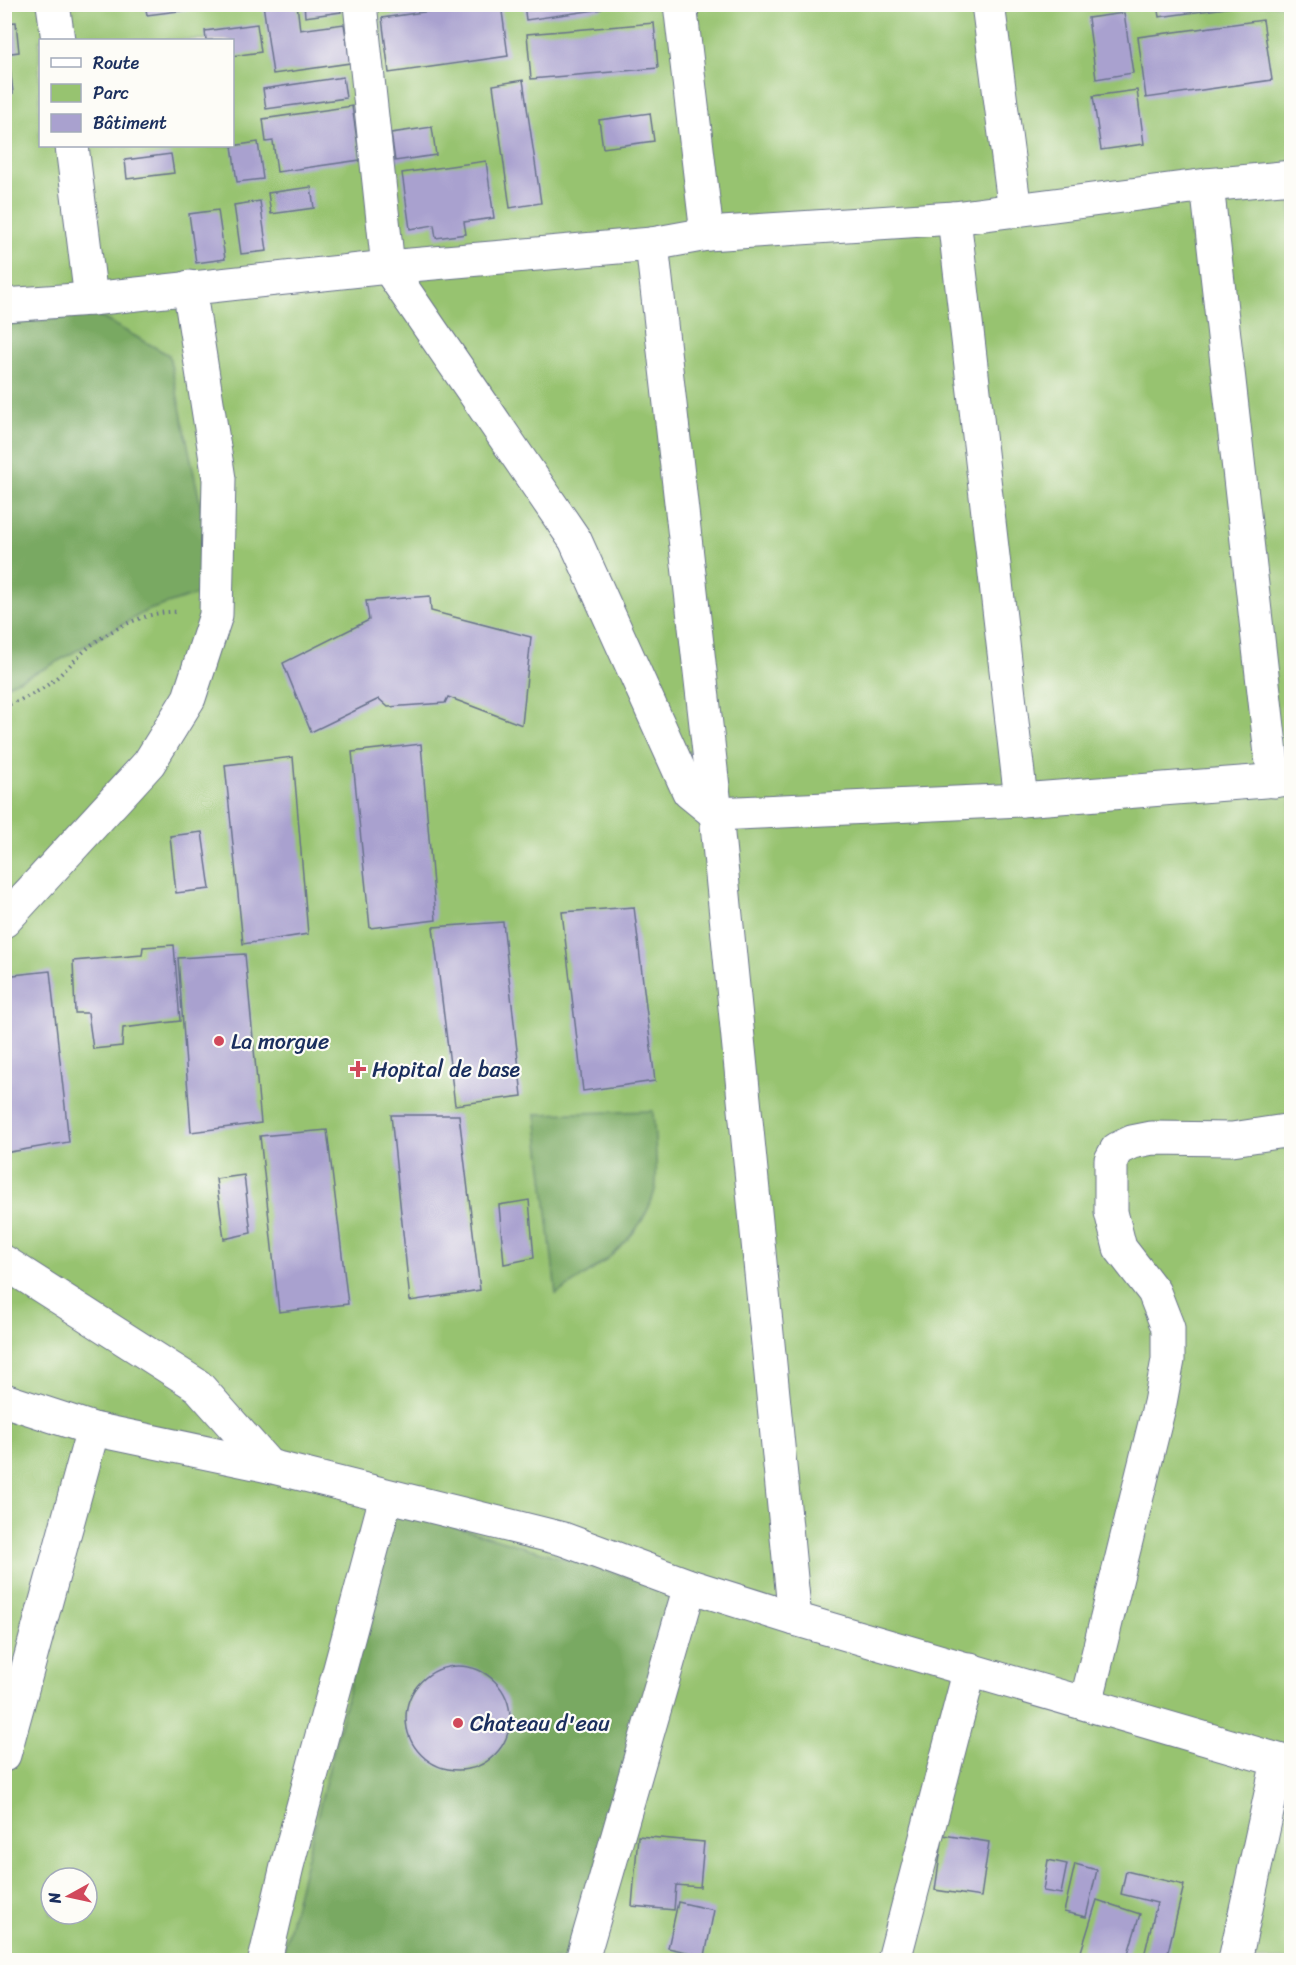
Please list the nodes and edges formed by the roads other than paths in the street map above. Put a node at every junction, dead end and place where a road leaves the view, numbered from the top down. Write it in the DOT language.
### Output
graph roads {
  1 [pos="53,4"];
  2 [pos="360,4"];
  3 [pos="680,4"];
  4 [pos="988,4"];
  5 [pos="58,39"];
  6 [pos="72,147"];
  7 [pos="1292,177"];
  8 [pos="1207,185"];
  9 [pos="1015,211"];
  10 [pos="954,218"];
  11 [pos="707,234"];
  12 [pos="652,244"];
  13 [pos="388,267"];
  14 [pos="189,287"];
  15 [pos="92,299"];
  16 [pos="4,305"];
  17 [pos="1283,780"];
  18 [pos="1021,800"];
  19 [pos="716,814"];
  20 [pos="4,921"];
  21 [pos="1292,1130"];
  22 [pos="4,1262"];
  23 [pos="4,1400"];
  24 [pos="93,1429"];
  25 [pos="269,1466"];
  26 [pos="386,1497"];
  27 [pos="690,1586"];
  28 [pos="795,1619"];
  29 [pos="970,1669"];
  30 [pos="1086,1704"];
  31 [pos="4,1755"];
  32 [pos="1285,1762"];
  33 [pos="265,1960"];
  34 [pos="582,1960"];
  35 [pos="894,1960"];
  36 [pos="1235,1960"];
  1 -- 5 [label="street"];
  2 -- 13 [label="street"];
  3 -- 11 [label="street"];
  4 -- 9 [label="street"];
  6 -- 15 [label="street"];
  7 -- 8 [label="street"];
  8 -- 9 [label="street"];
  8 -- 17 [label="street"];
  9 -- 10 [label="street"];
  10 -- 11 [label="street"];
  10 -- 18 [label="street"];
  11 -- 12 [label="street"];
  12 -- 13 [label="street"];
  12 -- 19 [label="street"];
  13 -- 14 [label="street"];
  13 -- 19 [label="street"];
  14 -- 15 [label="street"];
  14 -- 20 [label="street"];
  15 -- 16 [label="street"];
  17 -- 18 [label="street"];
  18 -- 19 [label="street"];
  19 -- 28 [label="street"];
  21 -- 30 [label="street"];
  22 -- 25 [label="street"];
  23 -- 24 [label="street"];
  24 -- 25 [label="street"];
  24 -- 31 [label="street"];
  25 -- 26 [label="street"];
  26 -- 27 [label="street"];
  26 -- 33 [label="street"];
  27 -- 28 [label="street"];
  27 -- 34 [label="street"];
  28 -- 29 [label="street"];
  29 -- 30 [label="street"];
  29 -- 35 [label="street"];
  30 -- 32 [label="street"];
  32 -- 36 [label="street"];
}
